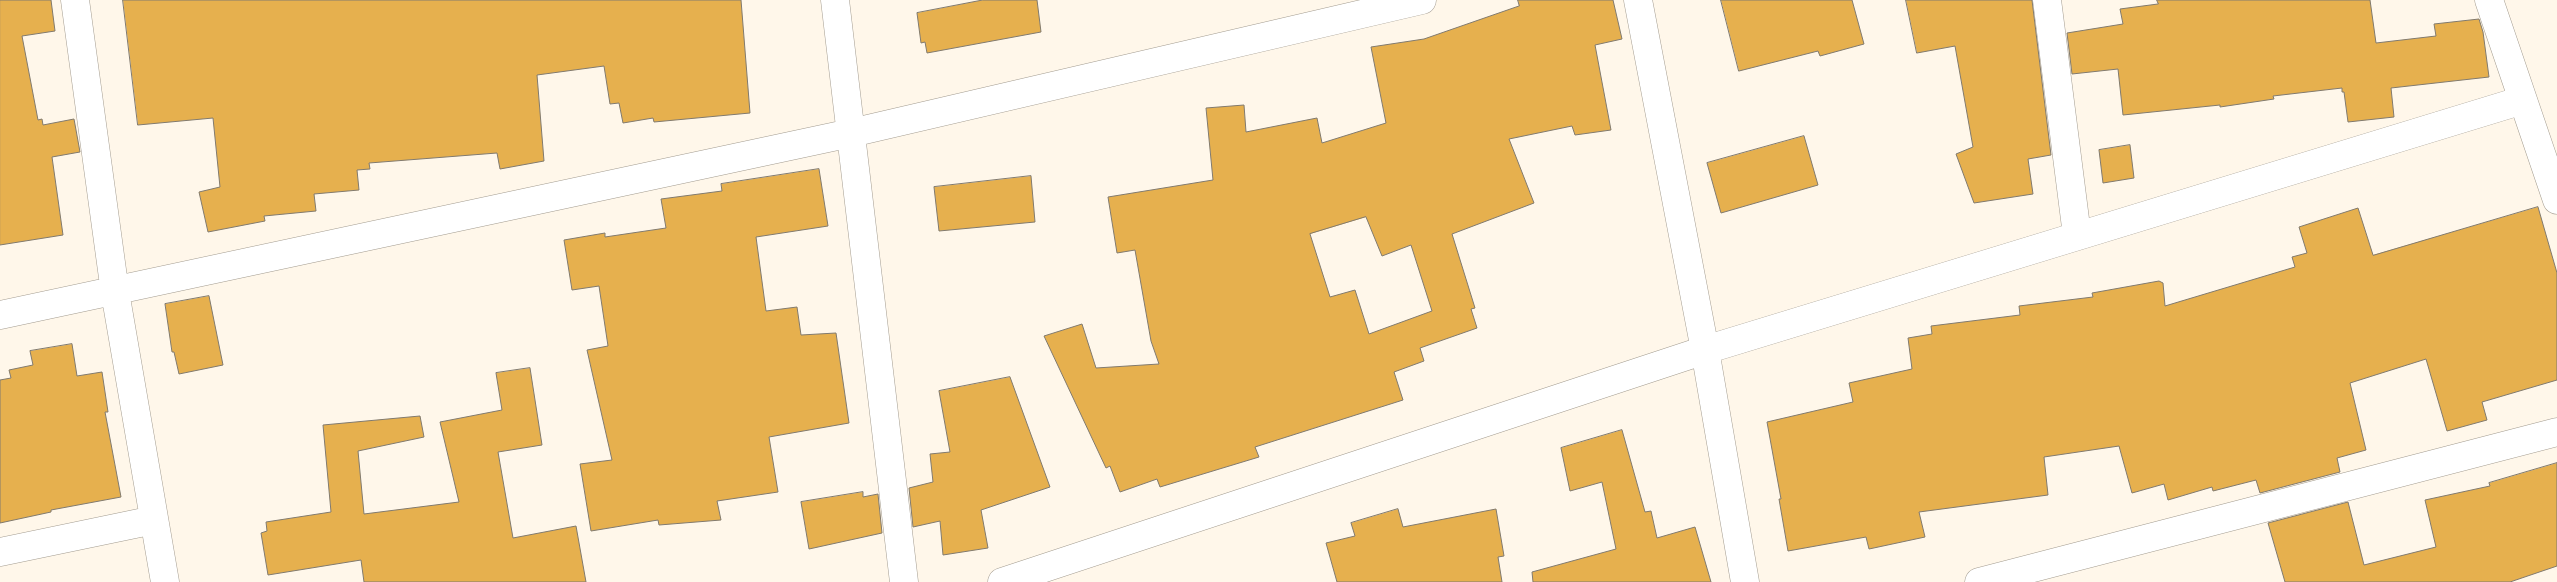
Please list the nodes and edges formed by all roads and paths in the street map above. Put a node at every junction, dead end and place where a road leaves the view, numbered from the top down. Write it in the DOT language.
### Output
graph roads {
  1 [pos="75,0"];
  2 [pos="835,0"];
  3 [pos="1422,0"];
  4 [pos="1638,0"];
  5 [pos="2047,0"];
  6 [pos="2489,0"];
  7 [pos="2524,100"];
  8 [pos="851,133"];
  9 [pos="2557,200"];
  10 [pos="2076,235"];
  11 [pos="115,292"];
  12 [pos="0,315"];
  13 [pos="1705,350"];
  14 [pos="2557,432"];
  15 [pos="154,520"];
  16 [pos="0,552"];
  17 [pos="165,582"];
  18 [pos="904,582"];
  19 [pos="1002,582"];
  20 [pos="1745,582"];
  21 [pos="1979,582"];
  1 -- 11 [label="street"];
  2 -- 8 [label="street"];
  3 -- 8 [label="street"];
  4 -- 13 [label="street"];
  5 -- 10 [label="street"];
  6 -- 7 [label="street"];
  7 -- 9 [label="street"];
  7 -- 10 [label="street"];
  8 -- 11 [label="street"];
  8 -- 18 [label="street"];
  10 -- 13 [label="street"];
  11 -- 12 [label="street"];
  11 -- 15 [label="street"];
  13 -- 19 [label="street"];
  13 -- 20 [label="street"];
  14 -- 21 [label="street"];
  15 -- 16 [label="street"];
  15 -- 17 [label="street"];
}
